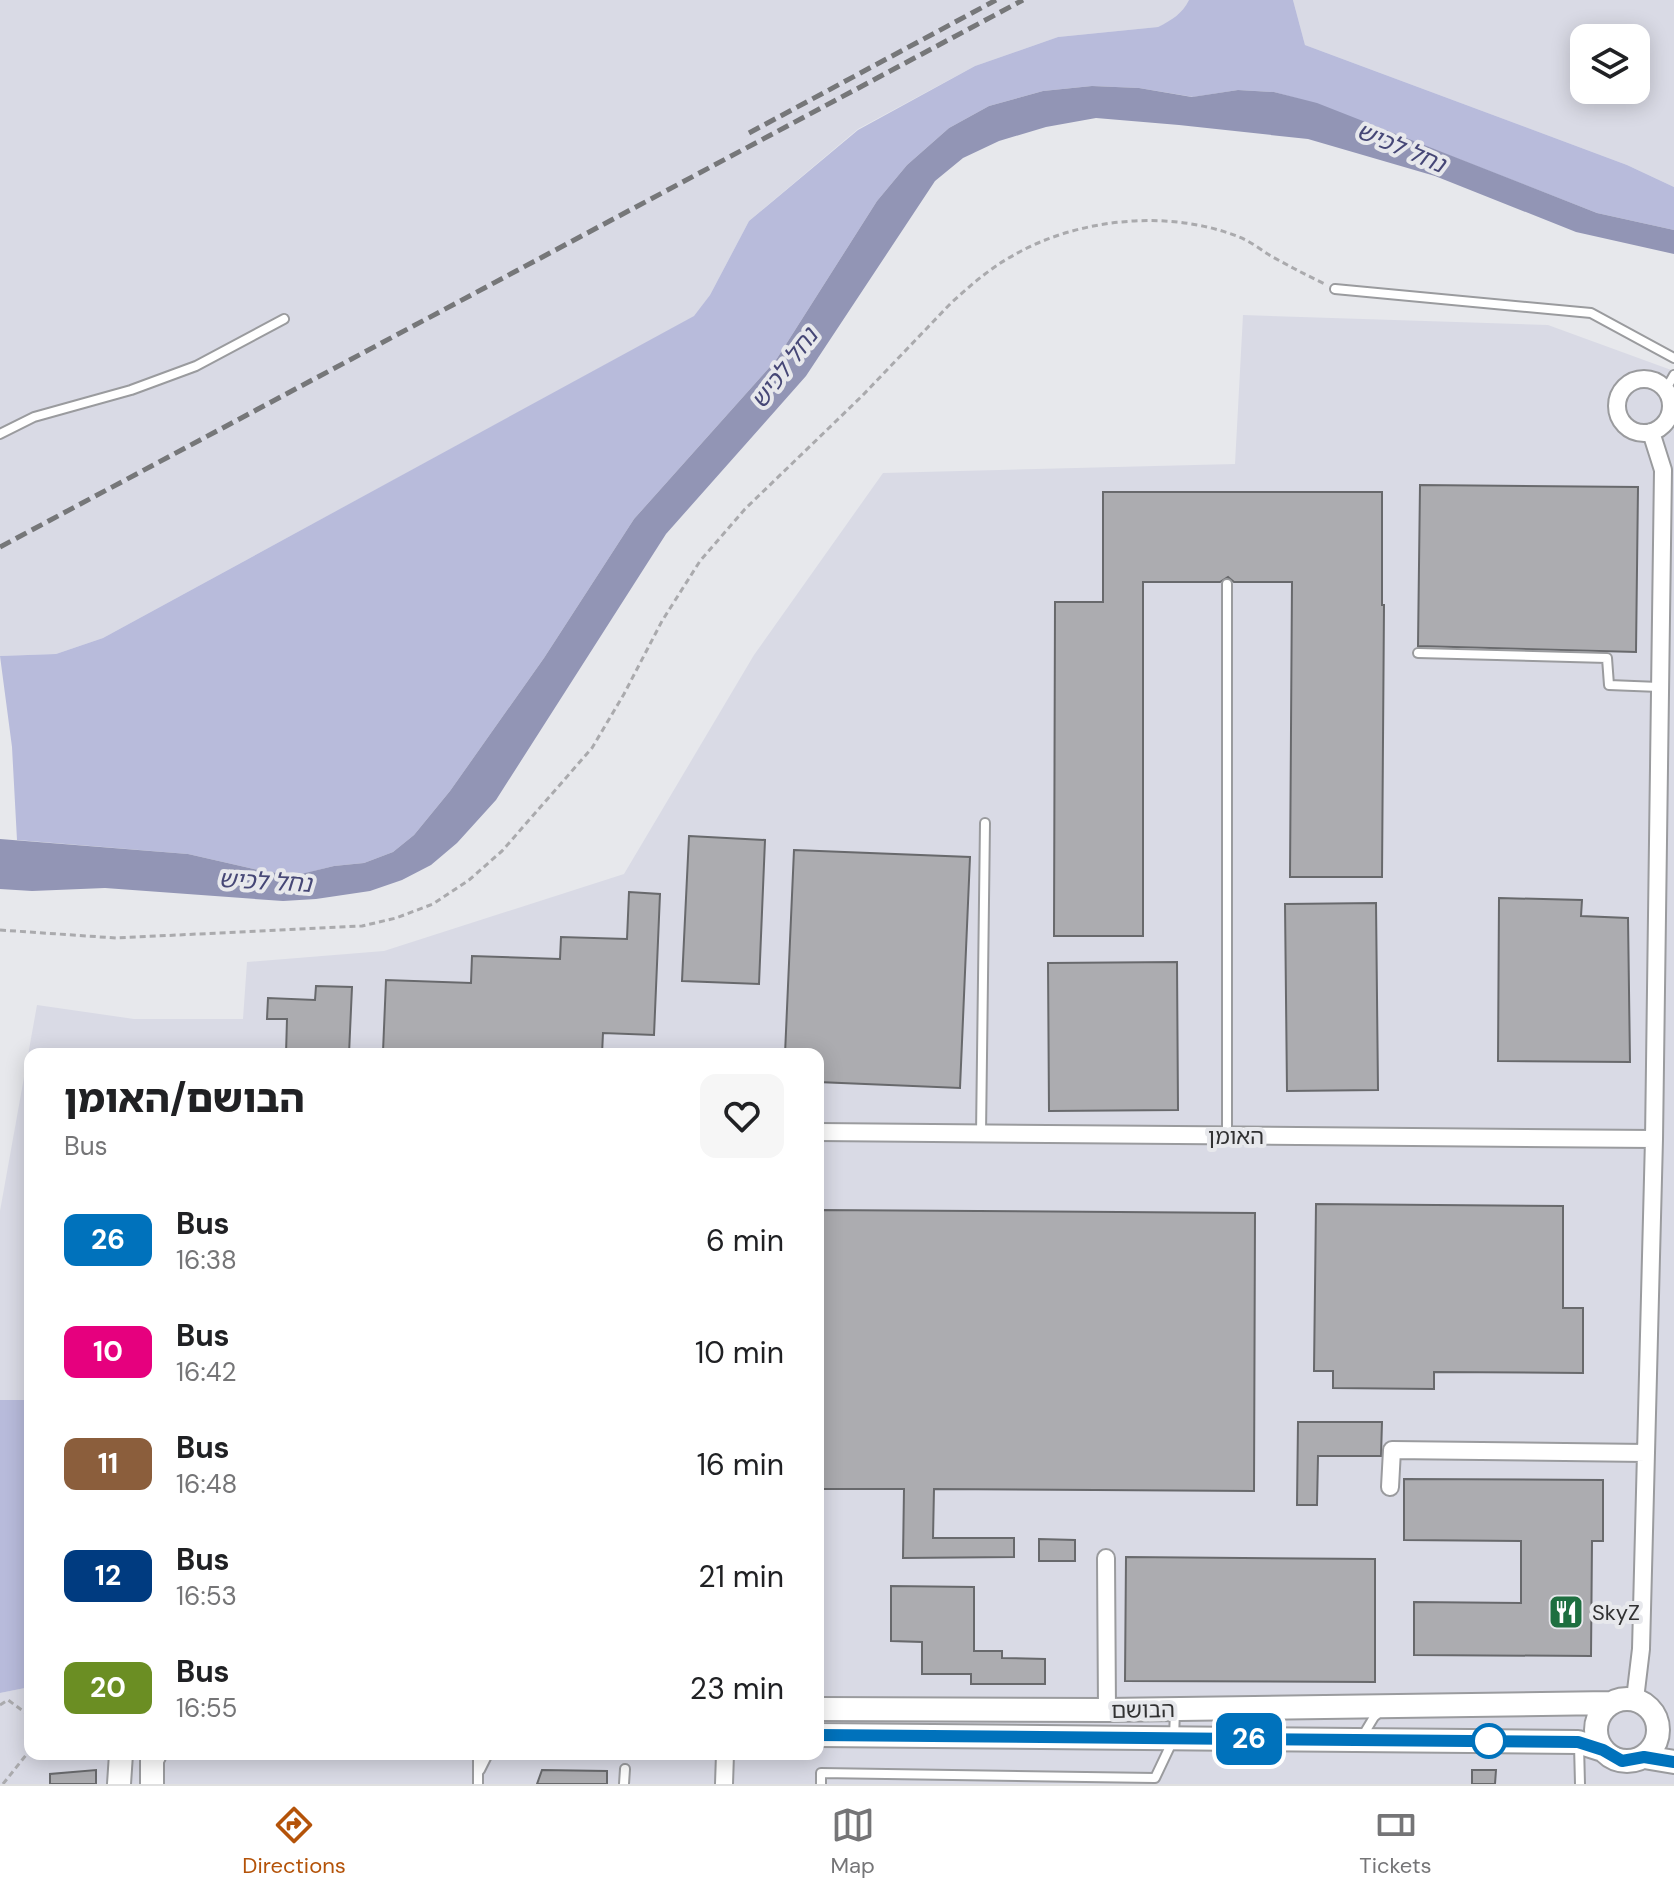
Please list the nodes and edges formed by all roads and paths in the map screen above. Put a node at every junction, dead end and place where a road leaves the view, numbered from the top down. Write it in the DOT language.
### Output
graph roads {
  1 [pos="1335,289"];
  2 [pos="284,319"];
  3 [pos="1674,358"];
  4 [pos="1670,382"];
  5 [pos="1651,432"];
  6 [pos="0,434"];
  7 [pos="1227,584"];
  8 [pos="1418,653"];
  9 [pos="1660,687"];
  10 [pos="985,823"];
  11 [pos="0,930"];
  12 [pos="824,1132"];
  13 [pos="981,1134"];
  14 [pos="1227,1136"];
  15 [pos="1654,1139"];
  16 [pos="1646,1453"];
  17 [pos="1390,1487"];
  18 [pos="1106,1558"];
  19 [pos="1635,1699"];
  20 [pos="1611,1703"];
  21 [pos="0,1705"];
  22 [pos="1387,1707"];
  23 [pos="824,1709"];
  24 [pos="1107,1710"];
  25 [pos="1175,1710"];
  26 [pos="24,1712"];
  27 [pos="1665,1722"];
  28 [pos="824,1735"];
  29 [pos="1174,1738"];
  30 [pos="1361,1740"];
  31 [pos="1578,1742"];
  32 [pos="1603,1750"];
  33 [pos="24,1757"];
  34 [pos="1644,1757"];
  35 [pos="121,1760"];
  36 [pos="152,1760"];
  37 [pos="486,1760"];
  38 [pos="725,1760"];
  39 [pos="1674,1762"];
  40 [pos="625,1769"];
  41 [pos="478,1779"];
  42 [pos="3,1784"];
  43 [pos="119,1784"];
  44 [pos="152,1784"];
  45 [pos="624,1784"];
  46 [pos="724,1784"];
  47 [pos="821,1784"];
  48 [pos="1580,1784"];
  1 -- 3 [label="lane"];
  1 -- 11 [label="path"];
  2 -- 6 [label="lane"];
  4 -- 5 [label="street"];
  4 -- 5 [label="street"];
  5 -- 9 [label="street"];
  7 -- 14 [label="lane"];
  8 -- 9 [label="lane"];
  9 -- 15 [label="street"];
  10 -- 13 [label="lane"];
  12 -- 13 [label="street, האומן"];
  13 -- 14 [label="street, האומן"];
  14 -- 15 [label="street, האומן"];
  15 -- 16 [label="street"];
  16 -- 17 [label="street"];
  16 -- 19 [label="street"];
  18 -- 24 [label="street"];
  19 -- 20 [label="street"];
  19 -- 27 [label="street"];
  20 -- 22 [label="street, הבושם"];
  20 -- 32 [label="street"];
  21 -- 26 [label="path"];
  22 -- 25 [label="street, הבושם"];
  22 -- 30 [label="lane"];
  23 -- 24 [label="street, הבושם"];
  24 -- 25 [label="street, הבושם"];
  25 -- 29 [label="lane"];
  27 -- 34 [label="street"];
  28 -- 29 [label="street, הבושם"];
  29 -- 30 [label="street, הבושם"];
  29 -- 47 [label="lane"];
  30 -- 31 [label="street, הבושם"];
  31 -- 32 [label="street, הבושם"];
  31 -- 48 [label="lane"];
  32 -- 34 [label="street"];
  33 -- 42 [label="path"];
  34 -- 39 [label="street"];
  35 -- 43 [label="street"];
  36 -- 44 [label="street"];
  37 -- 41 [label="lane"];
  38 -- 46 [label="street"];
  40 -- 45 [label="lane"];
}
